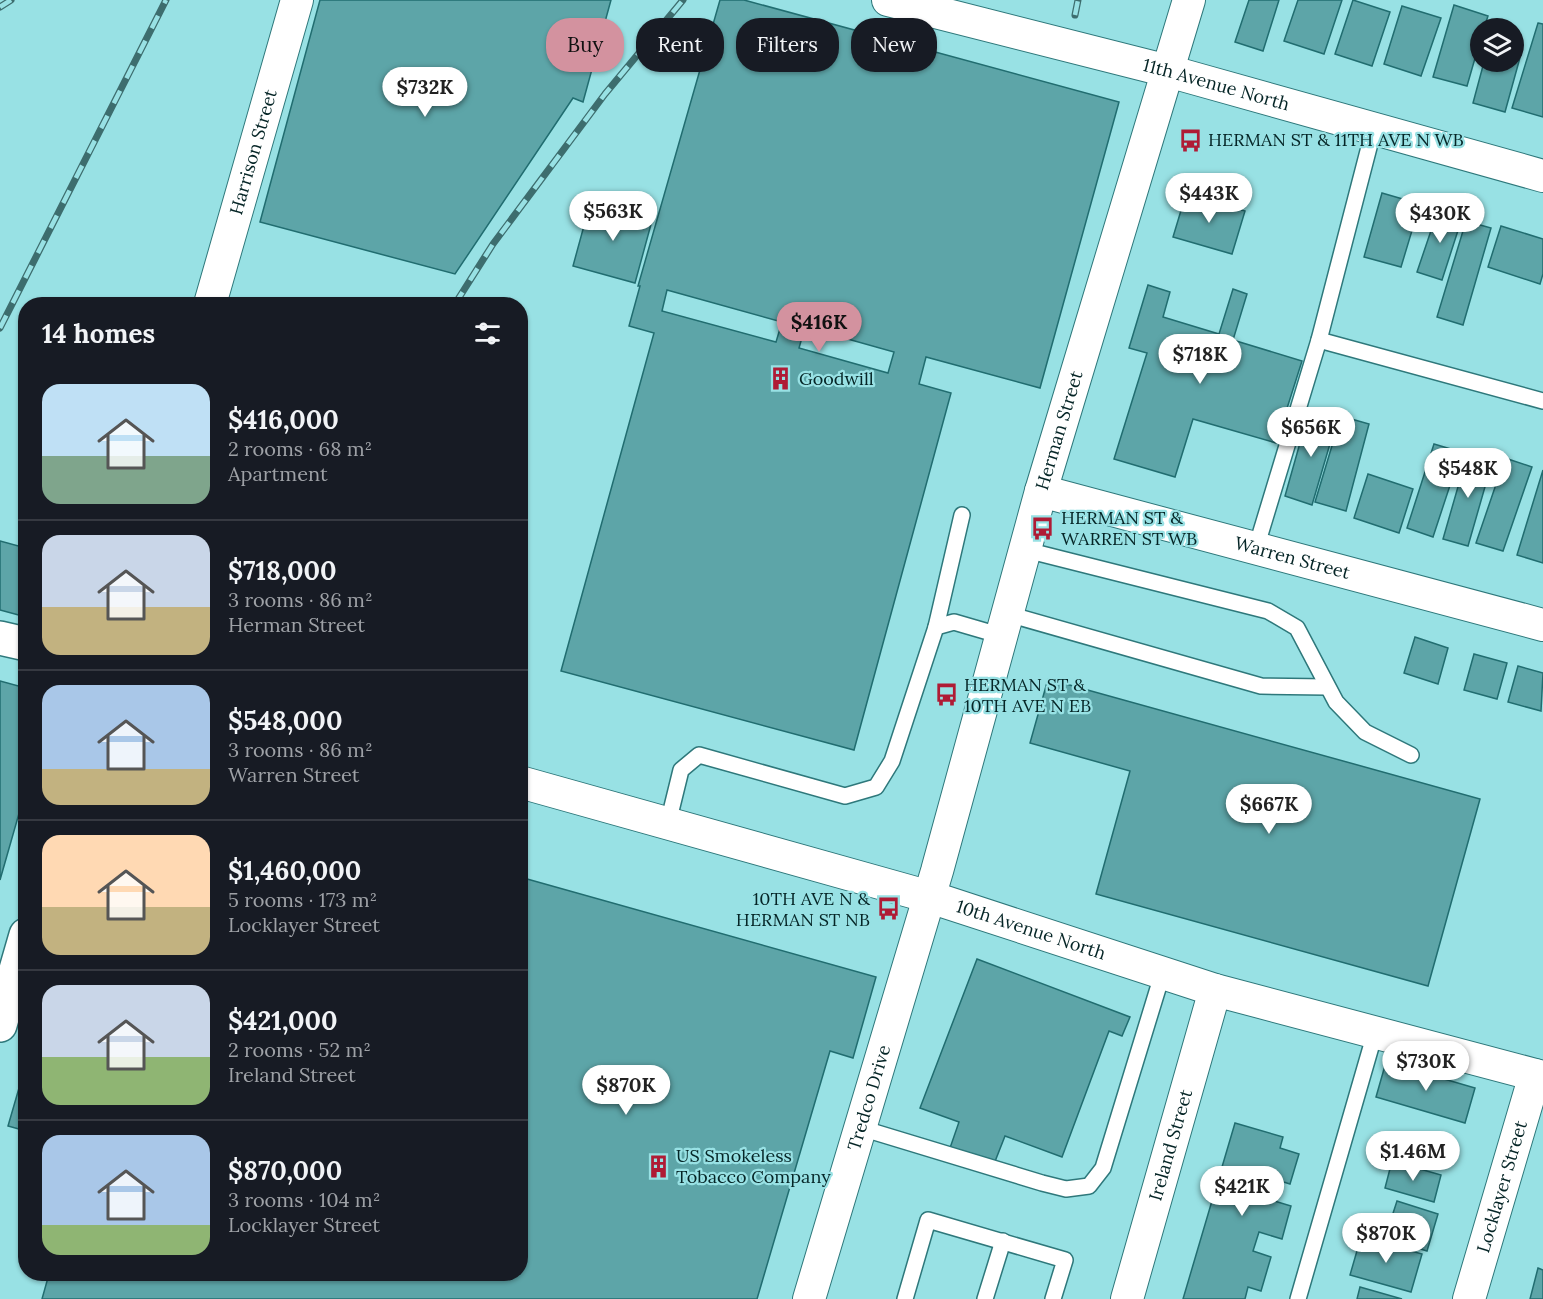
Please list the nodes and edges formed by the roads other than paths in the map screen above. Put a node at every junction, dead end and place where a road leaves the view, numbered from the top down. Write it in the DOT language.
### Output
graph roads {
  1 [pos="297,0"];
  2 [pos="888,0"];
  3 [pos="1189,0"];
  4 [pos="1168,71"];
  5 [pos="1374,128"];
  6 [pos="1543,176"];
  7 [pos="212,297"];
  8 [pos="1319,340"];
  9 [pos="1543,401"];
  10 [pos="1041,491"];
  11 [pos="962,515"];
  12 [pos="1256,548"];
  13 [pos="1026,550"];
  14 [pos="1005,625"];
  15 [pos="1543,625"];
  16 [pos="936,627"];
  17 [pos="0,638"];
  18 [pos="18,642"];
  19 [pos="1327,687"];
  20 [pos="1411,755"];
  21 [pos="528,784"];
  22 [pos="668,823"];
  23 [pos="930,897"];
  24 [pos="18,963"];
  25 [pos="1162,972"];
  26 [pos="1215,990"];
  27 [pos="0,1025"];
  28 [pos="1375,1034"];
  29 [pos="1539,1076"];
  30 [pos="861,1128"];
  31 [pos="1003,1241"];
  32 [pos="809,1299"];
  33 [pos="905,1299"];
  34 [pos="985,1299"];
  35 [pos="1053,1299"];
  36 [pos="1127,1299"];
  37 [pos="1298,1299"];
  38 [pos="1469,1299"];
  1 -- 7 [label="street, Harrison Street"];
  2 -- 4 [label="street, 11th Avenue North"];
  3 -- 4 [label="street, Herman Street"];
  4 -- 5 [label="street, 11th Avenue North"];
  4 -- 10 [label="street, Herman Street"];
  5 -- 6 [label="street, 11th Avenue North"];
  5 -- 8 [label="lane"];
  8 -- 9 [label="lane"];
  8 -- 12 [label="lane"];
  10 -- 12 [label="street, Warren Street"];
  10 -- 13 [label="street, Herman Street"];
  11 -- 16 [label="lane"];
  12 -- 15 [label="street, Warren Street"];
  13 -- 14 [label="street, Herman Street"];
  13 -- 19 [label="lane"];
  14 -- 16 [label="lane"];
  14 -- 19 [label="lane"];
  14 -- 23 [label="street, Herman Street"];
  16 -- 22 [label="lane"];
  17 -- 18 [label="street"];
  19 -- 20 [label="lane"];
  21 -- 22 [label="street, 10th Avenue North"];
  22 -- 23 [label="street, 10th Avenue North"];
  23 -- 25 [label="street, 10th Avenue North"];
  23 -- 30 [label="street, Tredco Drive"];
  24 -- 27 [label="street"];
  25 -- 26 [label="street, 10th Avenue North"];
  25 -- 30 [label="lane"];
  26 -- 28 [label="street, 10th Avenue North"];
  26 -- 36 [label="street, Ireland Street"];
  28 -- 29 [label="street, 10th Avenue North"];
  28 -- 37 [label="lane"];
  29 -- 38 [label="street, Locklayer Street"];
  30 -- 32 [label="street, Tredco Drive"];
  31 -- 33 [label="lane"];
  31 -- 34 [label="lane"];
  31 -- 35 [label="lane"];
}
